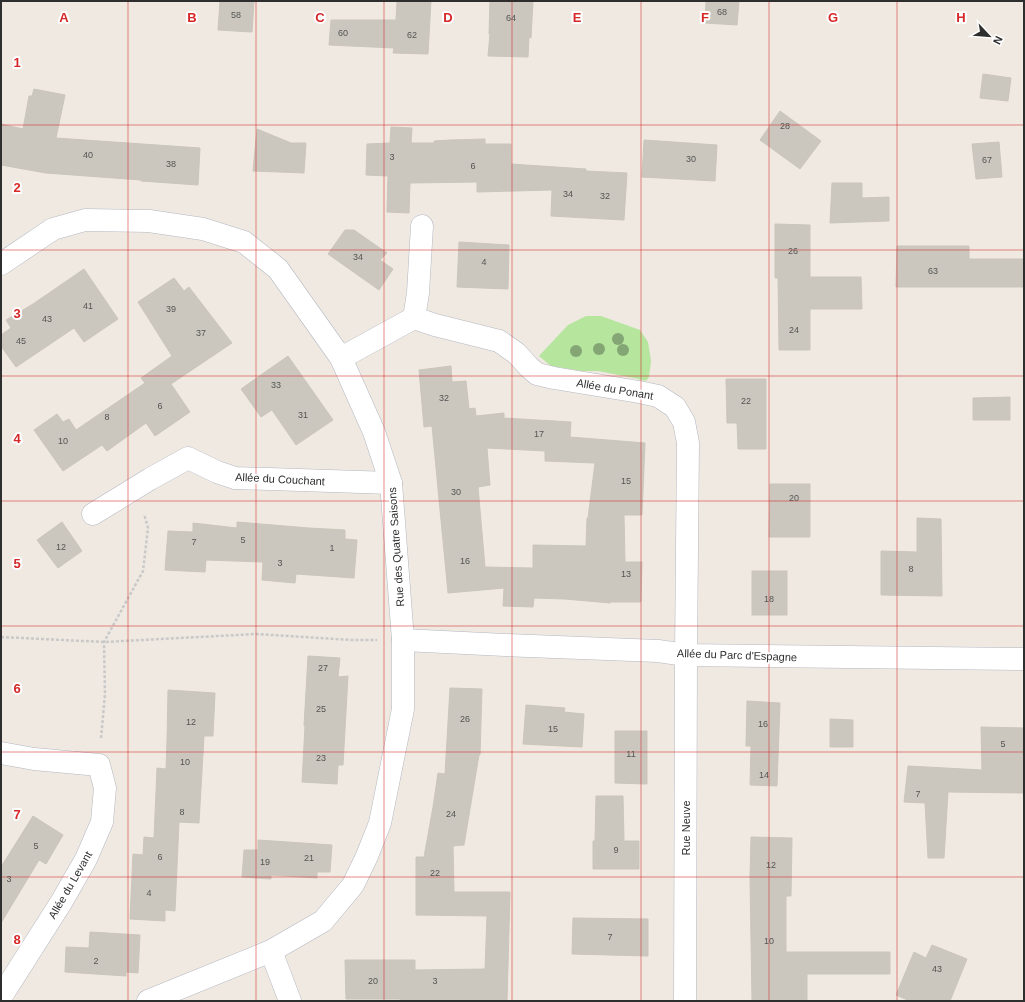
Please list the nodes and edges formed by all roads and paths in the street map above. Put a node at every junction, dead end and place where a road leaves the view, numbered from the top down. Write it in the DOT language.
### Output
graph roads {
  1 [pos="422,226"];
  2 [pos="1,264"];
  3 [pos="414,318"];
  4 [pos="340,358"];
  5 [pos="391,483"];
  6 [pos="136,488"];
  7 [pos="92,514"];
  8 [pos="1,637"];
  9 [pos="403,640"];
  10 [pos="104,642"];
  11 [pos="686,655"];
  12 [pos="1024,659"];
  13 [pos="1,753"];
  14 [pos="99,765"];
  15 [pos="271,951"];
  16 [pos="1,997"];
  17 [pos="148,1001"];
  18 [pos="290,1001"];
  19 [pos="685,1001"];
  1 -- 3 [label="street"];
  2 -- 4 [label="street, Rue des Quatre Saisons"];
  3 -- 4 [label="street"];
  3 -- 11 [label="street, Allée du Ponant"];
  4 -- 5 [label="street, Rue des Quatre Saisons"];
  5 -- 6 [label="street, Allée du Couchant"];
  5 -- 9 [label="street, Rue des Quatre Saisons"];
  6 -- 7 [label="street, Allée du Couchant"];
  6 -- 10 [label="path"];
  8 -- 10 [label="path"];
  9 -- 10 [label="path"];
  9 -- 11 [label="street, Allée du Parc d'Espagne"];
  9 -- 15 [label="street, Rue des Quatre Saisons"];
  10 -- 14 [label="path"];
  11 -- 12 [label="street, Allée du Parc d'Espagne"];
  11 -- 19 [label="street, Rue Neuve"];
  13 -- 14 [label="street"];
  14 -- 16 [label="street, Allée du Levant"];
  15 -- 17 [label="street, Rue des Quatre Saisons"];
  15 -- 18 [label="street"];
}
